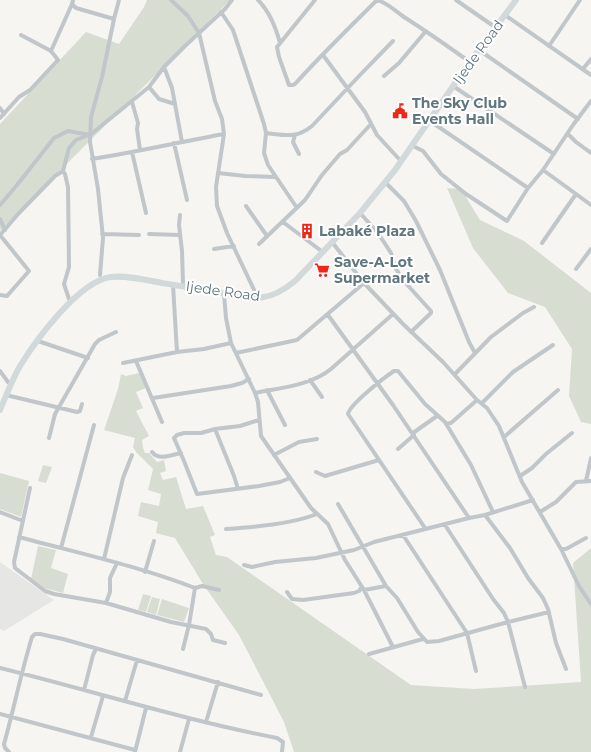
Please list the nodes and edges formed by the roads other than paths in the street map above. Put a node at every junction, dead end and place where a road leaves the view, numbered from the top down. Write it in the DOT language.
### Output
graph roads {
  1 [pos="119,0"];
  2 [pos="171,0"];
  3 [pos="232,0"];
  4 [pos="258,0"];
  5 [pos="315,0"];
  6 [pos="378,0"];
  7 [pos="456,0"];
  8 [pos="512,0"];
  9 [pos="516,0"];
  10 [pos="580,0"];
  11 [pos="72,2"];
  12 [pos="221,12"];
  13 [pos="505,15"];
  14 [pos="114,19"];
  15 [pos="492,25"];
  16 [pos="426,31"];
  17 [pos="199,33"];
  18 [pos="21,35"];
  19 [pos="393,41"];
  20 [pos="280,43"];
  21 [pos="549,46"];
  22 [pos="479,50"];
  23 [pos="51,51"];
  24 [pos="323,55"];
  25 [pos="591,59"];
  26 [pos="467,60"];
  27 [pos="164,67"];
  28 [pos="583,69"];
  29 [pos="591,75"];
  30 [pos="384,76"];
  31 [pos="149,86"];
  32 [pos="453,86"];
  33 [pos="347,88"];
  34 [pos="591,101"];
  35 [pos="132,102"];
  36 [pos="175,104"];
  37 [pos="0,108"];
  38 [pos="4,114"];
  39 [pos="0,118"];
  40 [pos="578,119"];
  41 [pos="430,121"];
  42 [pos="371,124"];
  43 [pos="266,133"];
  44 [pos="224,134"];
  45 [pos="568,134"];
  46 [pos="89,135"];
  47 [pos="295,135"];
  48 [pos="182,142"];
  49 [pos="174,143"];
  50 [pos="413,146"];
  51 [pos="140,150"];
  52 [pos="132,152"];
  53 [pos="298,154"];
  54 [pos="554,154"];
  55 [pos="591,154"];
  56 [pos="92,159"];
  57 [pos="399,159"];
  58 [pos="543,170"];
  59 [pos="63,171"];
  60 [pos="218,173"];
  61 [pos="275,177"];
  62 [pos="386,182"];
  63 [pos="528,188"];
  64 [pos="576,194"];
  65 [pos="187,200"];
  66 [pos="0,205"];
  67 [pos="591,205"];
  68 [pos="246,206"];
  69 [pos="297,208"];
  70 [pos="146,213"];
  71 [pos="360,213"];
  72 [pos="180,215"];
  73 [pos="0,219"];
  74 [pos="283,222"];
  75 [pos="5,230"];
  76 [pos="102,234"];
  77 [pos="149,234"];
  78 [pos="0,235"];
  79 [pos="139,235"];
  80 [pos="180,236"];
  81 [pos="267,236"];
  82 [pos="332,242"];
  83 [pos="542,243"];
  84 [pos="259,244"];
  85 [pos="234,246"];
  86 [pos="591,248"];
  87 [pos="214,249"];
  88 [pos="320,250"];
  89 [pos="576,270"];
  90 [pos="100,275"];
  91 [pos="183,282"];
  92 [pos="364,283"];
  93 [pos="173,284"];
  94 [pos="224,294"];
  95 [pos="256,294"];
  96 [pos="0,295"];
  97 [pos="69,299"];
  98 [pos="534,307"];
  99 [pos="393,314"];
  100 [pos="328,316"];
  101 [pos="116,332"];
  102 [pos="411,332"];
  103 [pos="38,341"];
  104 [pos="231,343"];
  105 [pos="553,345"];
  106 [pos="353,350"];
  107 [pos="178,352"];
  108 [pos="236,353"];
  109 [pos="475,353"];
  110 [pos="88,358"];
  111 [pos="136,361"];
  112 [pos="123,363"];
  113 [pos="0,371"];
  114 [pos="454,374"];
  115 [pos="250,379"];
  116 [pos="310,380"];
  117 [pos="8,382"];
  118 [pos="377,384"];
  119 [pos="267,390"];
  120 [pos="558,390"];
  121 [pos="255,393"];
  122 [pos="6,395"];
  123 [pos="322,397"];
  124 [pos="153,398"];
  125 [pos="477,400"];
  126 [pos="0,401"];
  127 [pos="482,403"];
  128 [pos="82,404"];
  129 [pos="59,408"];
  130 [pos="0,410"];
  131 [pos="437,416"];
  132 [pos="259,420"];
  133 [pos="162,422"];
  134 [pos="446,424"];
  135 [pos="94,425"];
  136 [pos="285,425"];
  137 [pos="215,429"];
  138 [pos="572,433"];
  139 [pos="413,434"];
  140 [pos="504,437"];
  141 [pos="49,438"];
  142 [pos="317,439"];
  143 [pos="398,449"];
  144 [pos="152,452"];
  145 [pos="181,453"];
  146 [pos="132,455"];
  147 [pos="274,455"];
  148 [pos="591,458"];
  149 [pos="379,460"];
  150 [pos="316,472"];
  151 [pos="520,476"];
  152 [pos="290,478"];
  153 [pos="586,481"];
  154 [pos="591,481"];
  155 [pos="30,488"];
  156 [pos="238,489"];
  157 [pos="533,500"];
  158 [pos="338,504"];
  159 [pos="0,512"];
  160 [pos="492,512"];
  161 [pos="540,512"];
  162 [pos="317,514"];
  163 [pos="485,515"];
  164 [pos="469,518"];
  165 [pos="23,521"];
  166 [pos="445,525"];
  167 [pos="425,528"];
  168 [pos="226,529"];
  169 [pos="403,534"];
  170 [pos="19,537"];
  171 [pos="586,538"];
  172 [pos="154,541"];
  173 [pos="363,546"];
  174 [pos="61,548"];
  175 [pos="561,549"];
  176 [pos="341,553"];
  177 [pos="104,559"];
  178 [pos="117,563"];
  179 [pos="244,564"];
  180 [pos="145,572"];
  181 [pos="386,586"];
  182 [pos="195,588"];
  183 [pos="363,588"];
  184 [pos="219,590"];
  185 [pos="287,592"];
  186 [pos="106,603"];
  187 [pos="591,604"];
  188 [pos="549,612"];
  189 [pos="508,622"];
  190 [pos="189,625"];
  191 [pos="467,634"];
  192 [pos="423,639"];
  193 [pos="225,643"];
  194 [pos="394,647"];
  195 [pos="183,648"];
  196 [pos="96,649"];
  197 [pos="369,654"];
  198 [pos="137,660"];
  199 [pos="0,668"];
  200 [pos="566,669"];
  201 [pos="476,671"];
  202 [pos="21,673"];
  203 [pos="218,682"];
  204 [pos="525,687"];
  205 [pos="84,690"];
  206 [pos="261,695"];
  207 [pos="103,696"];
  208 [pos="125,701"];
  209 [pos="146,708"];
  210 [pos="0,714"];
  211 [pos="12,716"];
  212 [pos="189,719"];
  213 [pos="206,722"];
  214 [pos="91,738"];
  215 [pos="135,751"];
  216 [pos="9,752"];
  217 [pos="180,752"];
  218 [pos="282,752"];
  1 -- 14 [label="street"];
  2 -- 17 [label="street"];
  3 -- 12 [label="street"];
  4 -- 20 [label="street"];
  5 -- 20 [label="street"];
  6 -- 16 [label="street"];
  6 -- 24 [label="street"];
  7 -- 15 [label="street"];
  8 -- 15 [label="main road, Ijede Road"];
  9 -- 13 [label="main road, Ijede Road"];
  10 -- 21 [label="street"];
  11 -- 14 [label="street"];
  11 -- 23 [label="street"];
  12 -- 17 [label="street"];
  12 -- 43 [label="street"];
  13 -- 21 [label="street"];
  13 -- 22 [label="main road, Ijede Road"];
  14 -- 46 [label="street"];
  15 -- 26 [label="main road, Ijede Road"];
  16 -- 26 [label="street"];
  16 -- 30 [label="street"];
  17 -- 27 [label="street"];
  17 -- 44 [label="street"];
  18 -- 23 [label="street"];
  19 -- 33 [label="street"];
  20 -- 24 [label="street"];
  21 -- 28 [label="street"];
  22 -- 32 [label="main road, Ijede Road"];
  22 -- 40 [label="street"];
  23 -- 38 [label="street"];
  24 -- 33 [label="street"];
  25 -- 28 [label="street"];
  26 -- 57 [label="main road, Ijede Road"];
  27 -- 31 [label="street"];
  27 -- 36 [label="street"];
  28 -- 29 [label="street"];
  31 -- 35 [label="street"];
  31 -- 36 [label="street"];
  32 -- 41 [label="main road, Ijede Road"];
  32 -- 54 [label="street"];
  33 -- 42 [label="street"];
  33 -- 47 [label="street"];
  34 -- 40 [label="street"];
  35 -- 46 [label="street"];
  35 -- 51 [label="street"];
  36 -- 48 [label="street"];
  37 -- 38 [label="street"];
  38 -- 39 [label="street"];
  40 -- 45 [label="street"];
  41 -- 50 [label="main road, Ijede Road"];
  41 -- 63 [label="street"];
  42 -- 57 [label="street"];
  42 -- 69 [label="street"];
  43 -- 47 [label="street"];
  43 -- 61 [label="street"];
  44 -- 48 [label="street"];
  44 -- 60 [label="street"];
  45 -- 54 [label="street"];
  45 -- 55 [label="street"];
  46 -- 56 [label="street"];
  46 -- 59 [label="street"];
  46 -- 66 [label="street"];
  47 -- 53 [label="street"];
  48 -- 49 [label="street"];
  49 -- 51 [label="street"];
  49 -- 65 [label="street"];
  50 -- 62 [label="main road, Ijede Road"];
  50 -- 63 [label="street"];
  51 -- 52 [label="street"];
  52 -- 56 [label="street"];
  52 -- 70 [label="street"];
  54 -- 58 [label="street"];
  56 -- 76 [label="street"];
  57 -- 88 [label="main road, Ijede Road"];
  58 -- 63 [label="street"];
  58 -- 64 [label="street"];
  59 -- 75 [label="street"];
  59 -- 97 [label="street"];
  60 -- 61 [label="street"];
  60 -- 85 [label="street"];
  61 -- 69 [label="street"];
  62 -- 71 [label="main road, Ijede Road"];
  62 -- 109 [label="street"];
  64 -- 67 [label="street"];
  64 -- 83 [label="street"];
  68 -- 81 [label="street"];
  69 -- 74 [label="street"];
  71 -- 82 [label="main road, Ijede Road"];
  71 -- 102 [label="street"];
  72 -- 80 [label="street"];
  73 -- 75 [label="street"];
  74 -- 81 [label="street"];
  74 -- 88 [label="street"];
  75 -- 78 [label="street"];
  76 -- 79 [label="street"];
  76 -- 90 [label="street"];
  77 -- 80 [label="street"];
  78 -- 96 [label="street"];
  80 -- 91 [label="street"];
  81 -- 84 [label="street"];
  82 -- 92 [label="street"];
  82 -- 94 [label="main road, Ijede Road"];
  85 -- 87 [label="street"];
  85 -- 95 [label="street"];
  86 -- 89 [label="street"];
  88 -- 95 [label="main road, Ijede Road"];
  90 -- 91 [label="main road, Ijede Road"];
  90 -- 97 [label="main road, Ijede Road"];
  91 -- 95 [label="main road, Ijede Road"];
  92 -- 99 [label="street"];
  92 -- 100 [label="street"];
  93 -- 94 [label="main road, Ijede Road"];
  93 -- 103 [label="main road, Ijede Road"];
  93 -- 107 [label="street"];
  94 -- 104 [label="street"];
  97 -- 117 [label="main road, Ijede Road"];
  98 -- 109 [label="street"];
  99 -- 102 [label="street"];
  99 -- 106 [label="street"];
  100 -- 106 [label="street"];
  100 -- 108 [label="street"];
  101 -- 110 [label="street"];
  102 -- 114 [label="street"];
  103 -- 110 [label="street"];
  103 -- 122 [label="main road, Ijede Road"];
  104 -- 107 [label="street"];
  104 -- 108 [label="street"];
  105 -- 127 [label="street"];
  106 -- 116 [label="street"];
  106 -- 118 [label="street"];
  107 -- 111 [label="street"];
  108 -- 115 [label="street"];
  109 -- 114 [label="street"];
  110 -- 129 [label="street"];
  111 -- 112 [label="street"];
  111 -- 124 [label="street"];
  113 -- 117 [label="street"];
  114 -- 125 [label="street"];
  115 -- 121 [label="street"];
  115 -- 124 [label="street"];
  116 -- 119 [label="street"];
  116 -- 123 [label="street"];
  117 -- 126 [label="main road, Ijede Road"];
  118 -- 131 [label="street"];
  118 -- 139 [label="street"];
  118 -- 149 [label="street"];
  119 -- 121 [label="street"];
  119 -- 136 [label="street"];
  120 -- 140 [label="street"];
  121 -- 132 [label="street"];
  122 -- 129 [label="street"];
  122 -- 130 [label="main road, Ijede Road"];
  124 -- 133 [label="street"];
  125 -- 127 [label="street"];
  125 -- 134 [label="street"];
  127 -- 140 [label="street"];
  128 -- 129 [label="street"];
  129 -- 141 [label="street"];
  131 -- 134 [label="street"];
  131 -- 139 [label="street"];
  132 -- 137 [label="street"];
  132 -- 147 [label="street"];
  134 -- 160 [label="street"];
  135 -- 174 [label="street"];
  137 -- 145 [label="street"];
  137 -- 156 [label="street"];
  138 -- 151 [label="street"];
  139 -- 143 [label="street"];
  139 -- 164 [label="street"];
  140 -- 151 [label="street"];
  142 -- 147 [label="street"];
  144 -- 145 [label="street"];
  145 -- 156 [label="street"];
  146 -- 177 [label="street"];
  147 -- 152 [label="street"];
  148 -- 153 [label="street"];
  149 -- 150 [label="street"];
  149 -- 167 [label="street"];
  151 -- 157 [label="street"];
  152 -- 156 [label="street"];
  152 -- 162 [label="street"];
  153 -- 154 [label="street"];
  153 -- 161 [label="street"];
  155 -- 165 [label="street"];
  157 -- 160 [label="street"];
  157 -- 161 [label="street"];
  158 -- 173 [label="street"];
  159 -- 165 [label="street"];
  160 -- 163 [label="street"];
  161 -- 175 [label="street"];
  162 -- 168 [label="street"];
  162 -- 176 [label="street"];
  163 -- 164 [label="street"];
  163 -- 188 [label="street"];
  164 -- 166 [label="street"];
  165 -- 170 [label="street"];
  166 -- 167 [label="street"];
  166 -- 189 [label="street"];
  167 -- 169 [label="street"];
  169 -- 173 [label="street"];
  169 -- 191 [label="street"];
  170 -- 174 [label="street"];
  170 -- 186 [label="street"];
  171 -- 175 [label="street"];
  172 -- 180 [label="street"];
  173 -- 176 [label="street"];
  173 -- 181 [label="street"];
  174 -- 177 [label="street"];
  175 -- 187 [label="street"];
  176 -- 179 [label="street"];
  176 -- 183 [label="street"];
  177 -- 178 [label="street"];
  178 -- 180 [label="street"];
  178 -- 186 [label="street"];
  180 -- 182 [label="street"];
  181 -- 183 [label="street"];
  181 -- 192 [label="street"];
  182 -- 184 [label="street"];
  182 -- 190 [label="street"];
  183 -- 185 [label="street"];
  183 -- 194 [label="street"];
  186 -- 190 [label="street"];
  188 -- 189 [label="street"];
  188 -- 200 [label="street"];
  189 -- 191 [label="street"];
  189 -- 204 [label="street"];
  190 -- 193 [label="street"];
  190 -- 195 [label="street"];
  191 -- 192 [label="street"];
  191 -- 201 [label="street"];
  192 -- 194 [label="street"];
  194 -- 197 [label="street"];
  196 -- 198 [label="street"];
  196 -- 202 [label="street"];
  196 -- 205 [label="street"];
  198 -- 203 [label="street"];
  198 -- 208 [label="street"];
  199 -- 202 [label="street"];
  202 -- 205 [label="street"];
  202 -- 211 [label="street"];
  203 -- 206 [label="street"];
  203 -- 213 [label="street"];
  205 -- 207 [label="street"];
  207 -- 208 [label="street"];
  207 -- 214 [label="street"];
  208 -- 209 [label="street"];
  209 -- 212 [label="street"];
  209 -- 215 [label="street"];
  210 -- 211 [label="street"];
  211 -- 214 [label="street"];
  211 -- 216 [label="street"];
  212 -- 213 [label="street"];
  212 -- 217 [label="street"];
  213 -- 218 [label="street"];
  214 -- 215 [label="street"];
}
